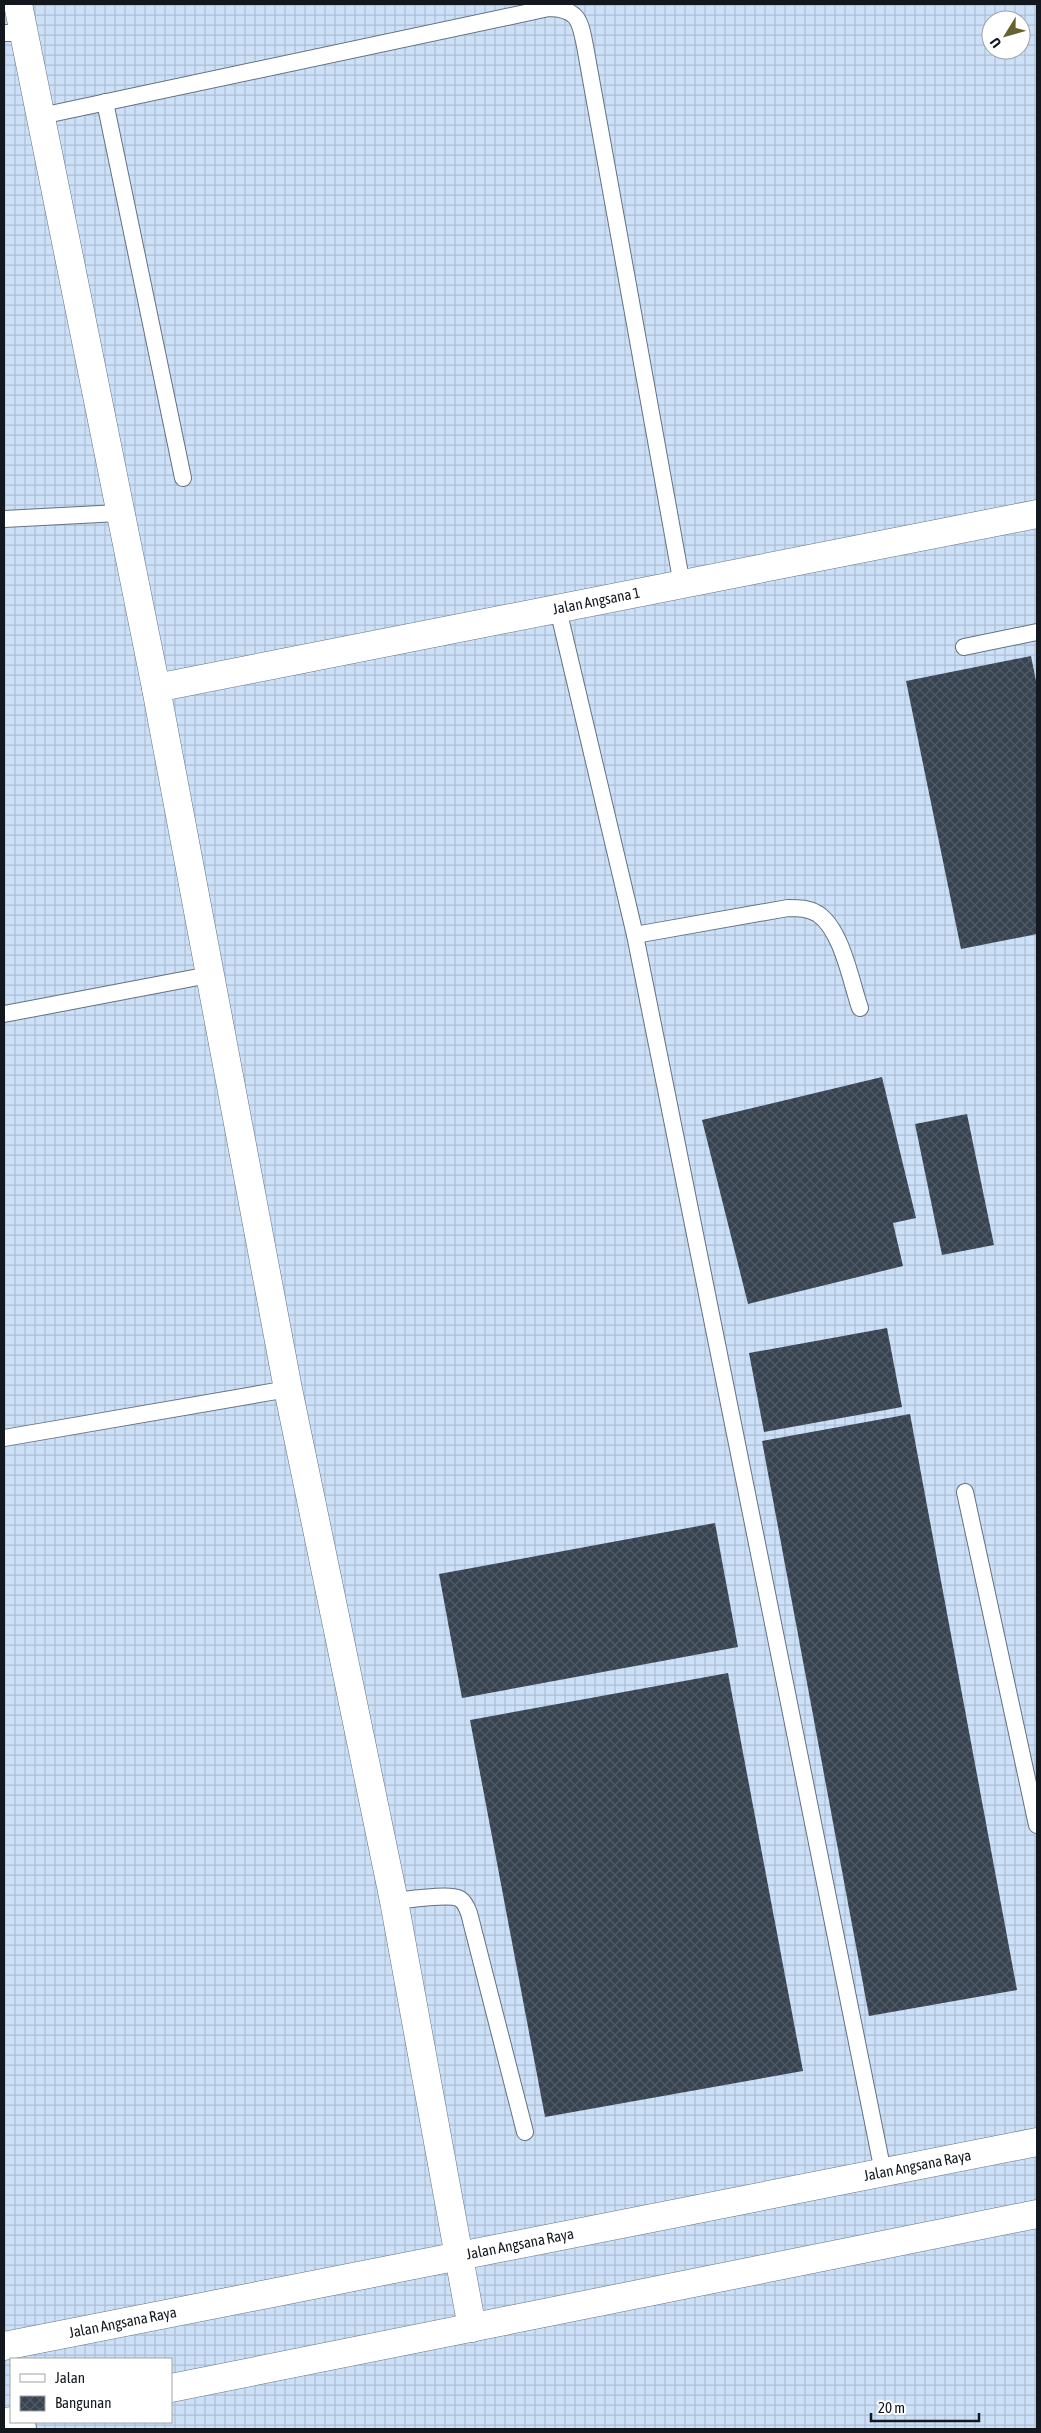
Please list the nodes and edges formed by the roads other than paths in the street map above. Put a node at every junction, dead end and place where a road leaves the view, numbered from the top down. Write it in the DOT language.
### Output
graph roads {
  1 [pos="18,4"];
  2 [pos="14,33"];
  3 [pos="105,102"];
  4 [pos="41,116"];
  5 [pos="183,478"];
  6 [pos="119,513"];
  7 [pos="1037,514"];
  8 [pos="4,519"];
  9 [pos="682,585"];
  10 [pos="558,609"];
  11 [pos="1037,632"];
  12 [pos="964,647"];
  13 [pos="156,688"];
  14 [pos="635,935"];
  15 [pos="209,975"];
  16 [pos="860,1008"];
  17 [pos="4,1014"];
  18 [pos="288,1389"];
  19 [pos="4,1438"];
  20 [pos="965,1492"];
  21 [pos="1037,1825"];
  22 [pos="394,1901"];
  23 [pos="525,2132"];
  24 [pos="1037,2142"];
  25 [pos="883,2172"];
  26 [pos="1037,2214"];
  27 [pos="460,2256"];
  28 [pos="472,2328"];
  29 [pos="4,2346"];
  30 [pos="172,2388"];
  1 -- 2 [label="street"];
  2 -- 4 [label="street"];
  3 -- 4 [label="lane"];
  3 -- 5 [label="lane"];
  3 -- 9 [label="lane"];
  4 -- 6 [label="street"];
  6 -- 8 [label="lane"];
  6 -- 13 [label="street"];
  7 -- 9 [label="street, Jalan Angsana 1"];
  9 -- 10 [label="street, Jalan Angsana 1"];
  10 -- 13 [label="street, Jalan Angsana 1"];
  10 -- 14 [label="lane"];
  11 -- 12 [label="lane"];
  13 -- 15 [label="street"];
  14 -- 16 [label="lane"];
  14 -- 25 [label="lane"];
  15 -- 17 [label="lane"];
  15 -- 18 [label="street"];
  18 -- 19 [label="lane"];
  18 -- 22 [label="street"];
  20 -- 21 [label="lane"];
  22 -- 23 [label="lane"];
  22 -- 27 [label="street"];
  24 -- 25 [label="street, Jalan Angsana Raya"];
  25 -- 27 [label="street, Jalan Angsana Raya"];
  26 -- 28 [label="street"];
  27 -- 28 [label="street"];
  27 -- 29 [label="street, Jalan Angsana Raya"];
  28 -- 30 [label="street"];
}
